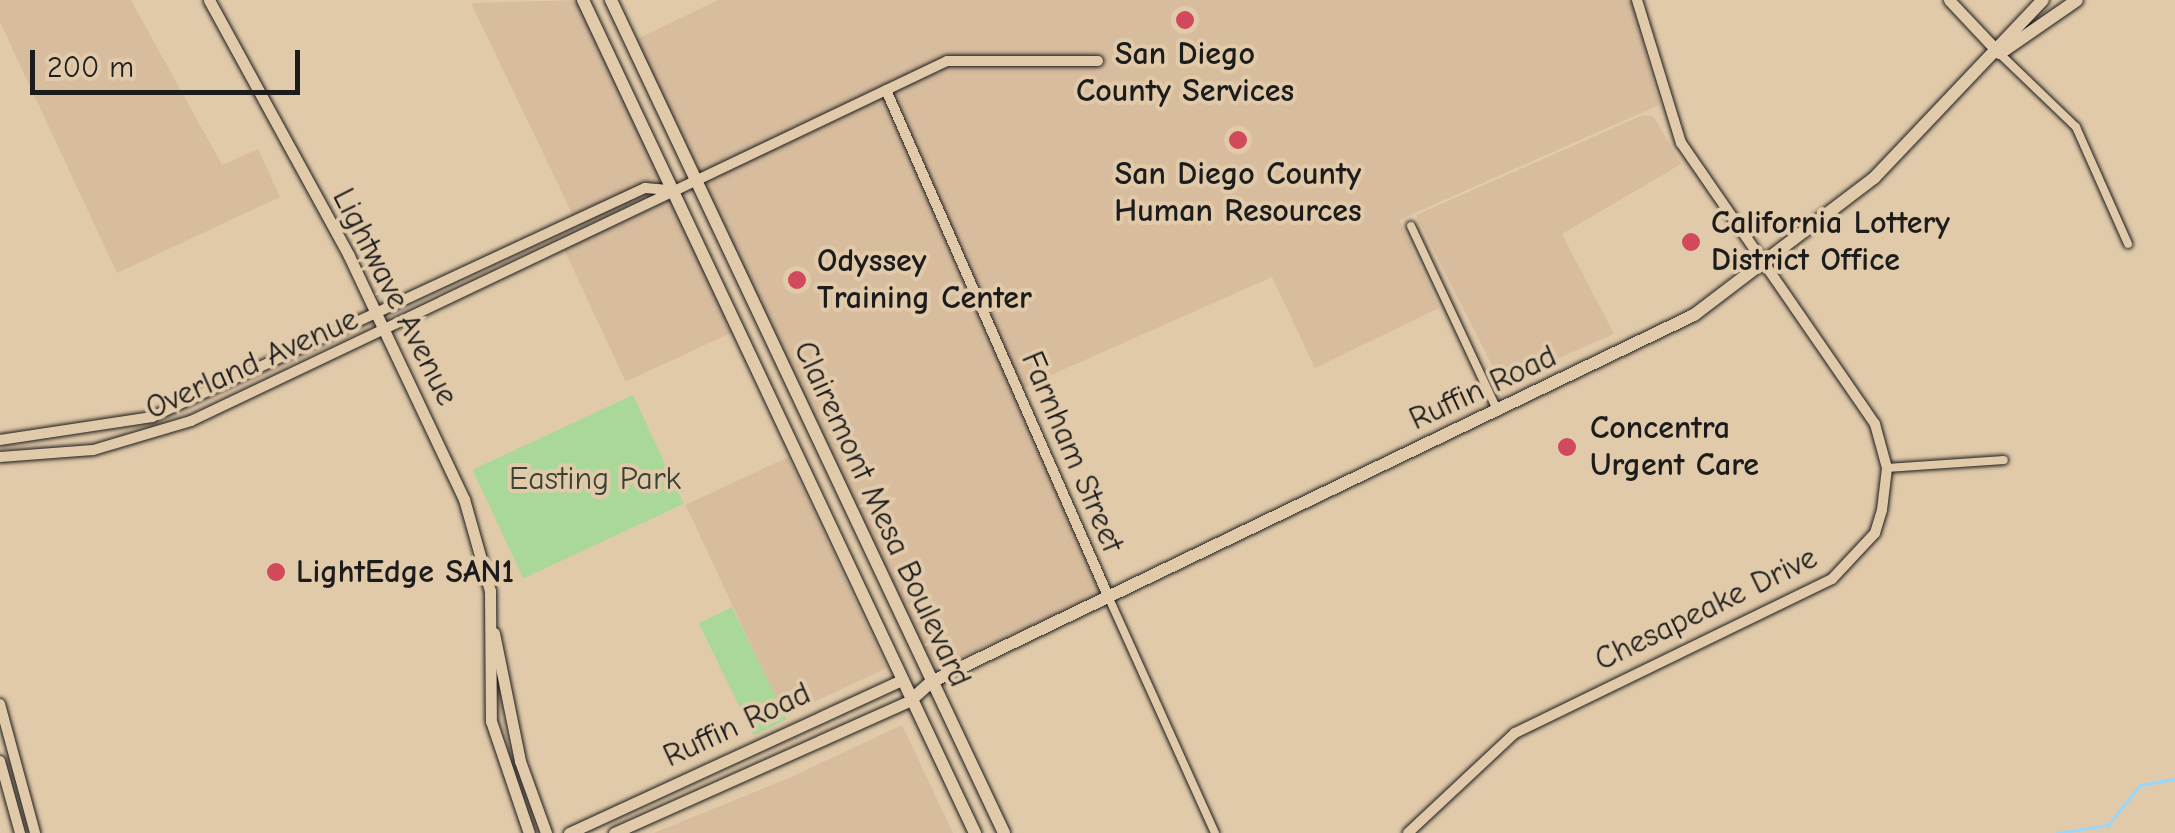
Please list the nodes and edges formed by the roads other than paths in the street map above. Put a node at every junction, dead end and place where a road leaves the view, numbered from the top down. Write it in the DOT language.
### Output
graph roads {
  1 [pos="210,0"];
  2 [pos="583,0"];
  3 [pos="612,0"];
  4 [pos="1637,0"];
  5 [pos="1949,0"];
  6 [pos="2044,0"];
  7 [pos="2076,0"];
  8 [pos="2000,53"];
  9 [pos="1098,61"];
  10 [pos="886,90"];
  11 [pos="694,180"];
  12 [pos="672,190"];
  13 [pos="1410,226"];
  14 [pos="2128,244"];
  15 [pos="1768,266"];
  16 [pos="378,316"];
  17 [pos="386,332"];
  18 [pos="1498,412"];
  19 [pos="0,440"];
  20 [pos="0,458"];
  21 [pos="2004,460"];
  22 [pos="1887,468"];
  23 [pos="1108,596"];
  24 [pos="494,633"];
  25 [pos="902,680"];
  26 [pos="931,682"];
  27 [pos="911,700"];
  28 [pos="0,704"];
  29 [pos="0,736"];
  30 [pos="11,744"];
  31 [pos="0,761"];
  32 [pos="20,833"];
  33 [pos="36,833"];
  34 [pos="529,833"];
  35 [pos="546,833"];
  36 [pos="568,833"];
  37 [pos="614,833"];
  38 [pos="975,833"];
  39 [pos="1004,833"];
  40 [pos="1215,833"];
  41 [pos="1408,833"];
  1 -- 16 [label="main road, Lightwave Avenue"];
  2 -- 12 [label="main road, Clairemont Mesa Boulevard"];
  3 -- 11 [label="main road, Clairemont Mesa Boulevard"];
  4 -- 15 [label="street, Chesapeake Drive"];
  5 -- 8 [label="main road"];
  6 -- 8 [label="main road"];
  7 -- 8 [label="main road"];
  8 -- 14 [label="street"];
  8 -- 15 [label="main road, Ruffin Road"];
  9 -- 10 [label="street, Overland Avenue"];
  10 -- 11 [label="street, Overland Avenue"];
  10 -- 23 [label="street, Farnham Street"];
  11 -- 12 [label="street, Overland Avenue"];
  11 -- 26 [label="main road, Clairemont Mesa Boulevard"];
  12 -- 16 [label="street, Overland Avenue"];
  12 -- 17 [label="street, Overland Avenue"];
  12 -- 25 [label="main road, Clairemont Mesa Boulevard"];
  13 -- 18 [label="street"];
  15 -- 18 [label="main road, Ruffin Road"];
  15 -- 22 [label="street, Chesapeake Drive"];
  16 -- 17 [label="main road, Lightwave Avenue"];
  16 -- 19 [label="street, Overland Avenue"];
  17 -- 20 [label="street, Overland Avenue"];
  17 -- 24 [label="main road, Lightwave Avenue"];
  18 -- 23 [label="main road, Ruffin Road"];
  21 -- 22 [label="street"];
  22 -- 41 [label="street, Chesapeake Drive"];
  23 -- 26 [label="main road, Ruffin Road"];
  23 -- 40 [label="street, Farnham Street"];
  24 -- 34 [label="main road, Lightwave Avenue"];
  24 -- 35 [label="main road, Lightwave Avenue"];
  25 -- 26 [label="main road, Ruffin Road"];
  25 -- 27 [label="main road, Clairemont Mesa Boulevard"];
  25 -- 36 [label="main road, Ruffin Road"];
  26 -- 27 [label="main road, Ruffin Road"];
  26 -- 39 [label="main road, Clairemont Mesa Boulevard"];
  27 -- 37 [label="main road, Ruffin Road"];
  27 -- 38 [label="main road, Clairemont Mesa Boulevard"];
  28 -- 30 [label="street"];
  29 -- 30 [label="street"];
  30 -- 33 [label="street"];
  31 -- 32 [label="street"];
}
